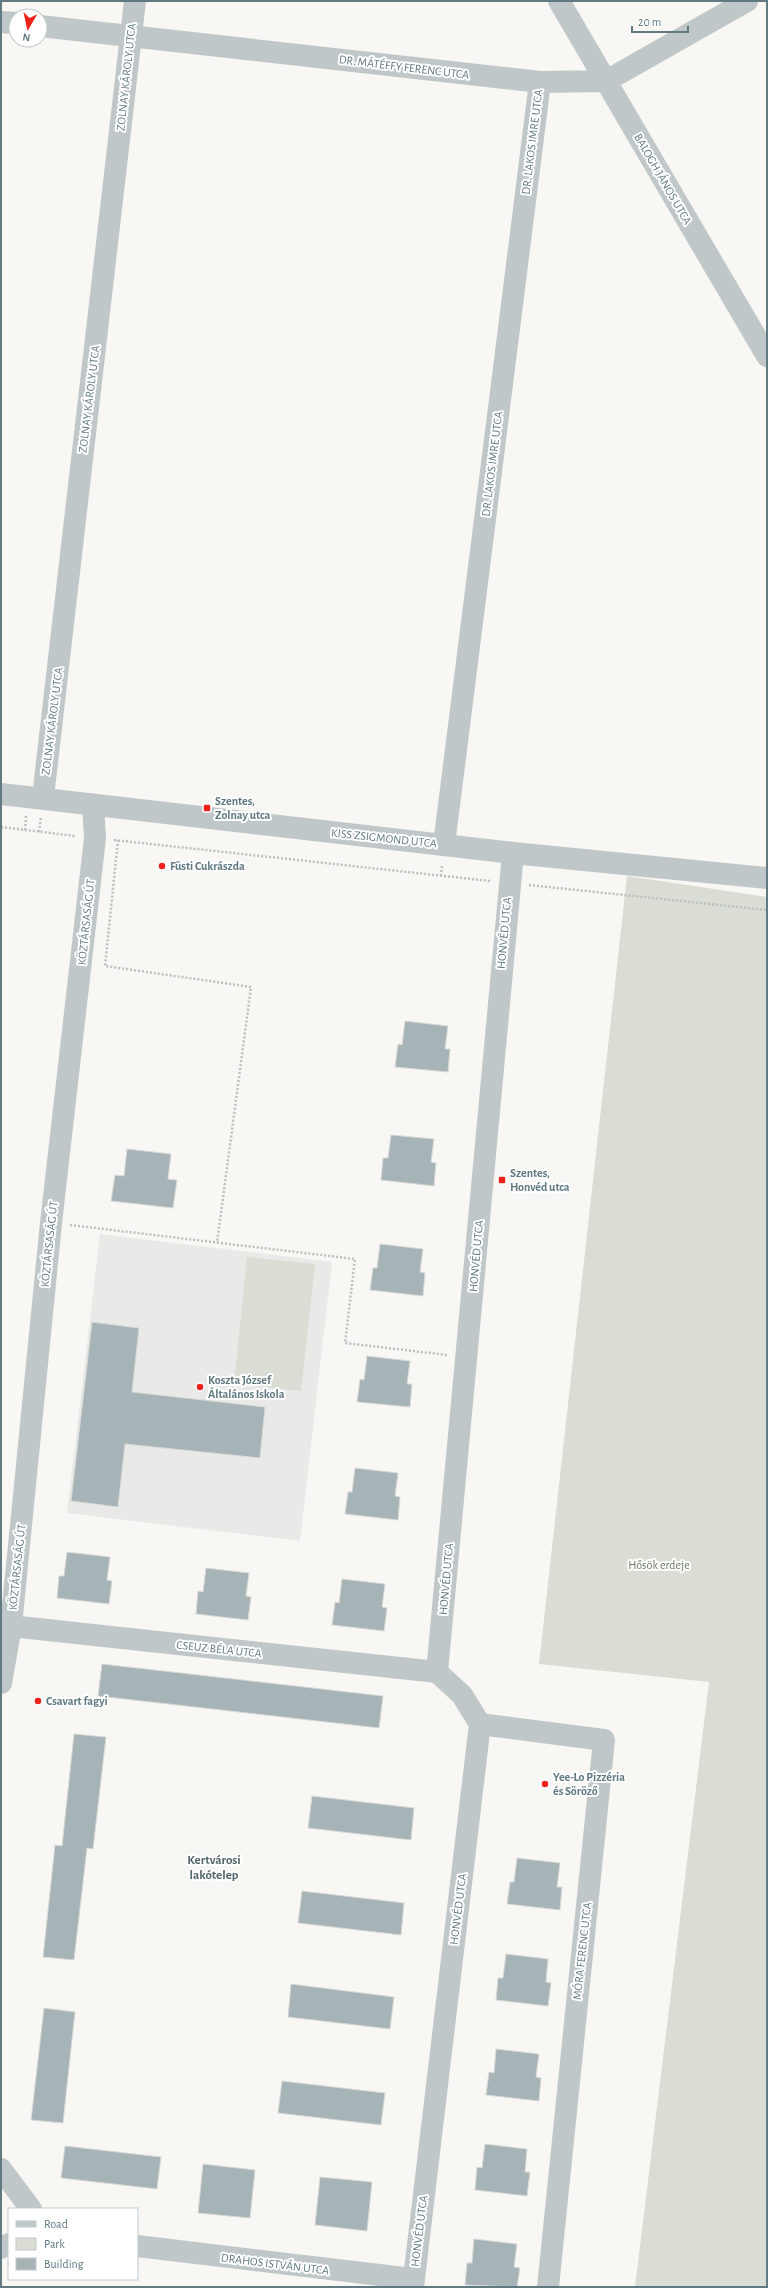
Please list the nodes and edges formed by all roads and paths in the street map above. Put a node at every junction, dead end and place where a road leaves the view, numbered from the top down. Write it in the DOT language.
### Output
graph roads {
  1 [pos="135,1"];
  2 [pos="559,1"];
  3 [pos="748,1"];
  4 [pos="48,27"];
  5 [pos="131,36"];
  6 [pos="606,81"];
  7 [pos="540,82"];
  8 [pos="767,356"];
  9 [pos="1,794"];
  10 [pos="43,797"];
  11 [pos="93,805"];
  12 [pos="1,827"];
  13 [pos="95,838"];
  14 [pos="118,840"];
  15 [pos="444,845"];
  16 [pos="513,853"];
  17 [pos="767,878"];
  18 [pos="509,880"];
  19 [pos="767,910"];
  20 [pos="51,1223"];
  21 [pos="217,1243"];
  22 [pos="466,1357"];
  23 [pos="6,1625"];
  24 [pos="437,1672"];
  25 [pos="1,1683"];
  26 [pos="480,1724"];
  27 [pos="1,2169"];
  28 [pos="30,2208"];
  29 [pos="138,2246"];
  30 [pos="413,2283"];
  31 [pos="548,2287"];
  1 -- 5 [label="street, ZOLNAY KÁROLY UTCA"];
  2 -- 6 [label="street, BALOGH JÁNOS UTCA"];
  3 -- 6 [label="street, DR. MÁTÉFFY FERENC UTCA"];
  4 -- 5 [label="street, DR. MÁTÉFFY FERENC UTCA"];
  5 -- 7 [label="street, DR. MÁTÉFFY FERENC UTCA"];
  5 -- 10 [label="street, ZOLNAY KÁROLY UTCA"];
  6 -- 7 [label="street, DR. MÁTÉFFY FERENC UTCA"];
  6 -- 8 [label="street, BALOGH JÁNOS UTCA"];
  7 -- 15 [label="street, DR. LAKOS IMRE UTCA"];
  9 -- 10 [label="street, KISS ZSIGMOND UTCA"];
  10 -- 11 [label="street, KISS ZSIGMOND UTCA"];
  11 -- 13 [label="street, KÖZTÁRSASÁG ÚT"];
  11 -- 15 [label="street, KISS ZSIGMOND UTCA"];
  12 -- 13 [label="path"];
  13 -- 14 [label="path"];
  13 -- 20 [label="street, KÖZTÁRSASÁG ÚT"];
  14 -- 18 [label="path"];
  14 -- 21 [label="path"];
  15 -- 16 [label="street, KISS ZSIGMOND UTCA"];
  16 -- 17 [label="street, KISS ZSIGMOND UTCA"];
  16 -- 18 [label="street, HONVÉD UTCA"];
  18 -- 19 [label="path"];
  18 -- 22 [label="street, HONVÉD UTCA"];
  20 -- 21 [label="path"];
  20 -- 23 [label="street, KÖZTÁRSASÁG ÚT"];
  21 -- 22 [label="path"];
  22 -- 24 [label="street, HONVÉD UTCA"];
  23 -- 24 [label="street, CSEUZ BÉLA UTCA"];
  23 -- 25 [label="street, KÖZTÁRSASÁG ÚT"];
  24 -- 26 [label="street"];
  26 -- 30 [label="street, HONVÉD UTCA"];
  26 -- 31 [label="street, MÓRA FERENC UTCA"];
  27 -- 28 [label="street"];
  29 -- 30 [label="street, DRAHOS ISTVÁN UTCA"];
}
